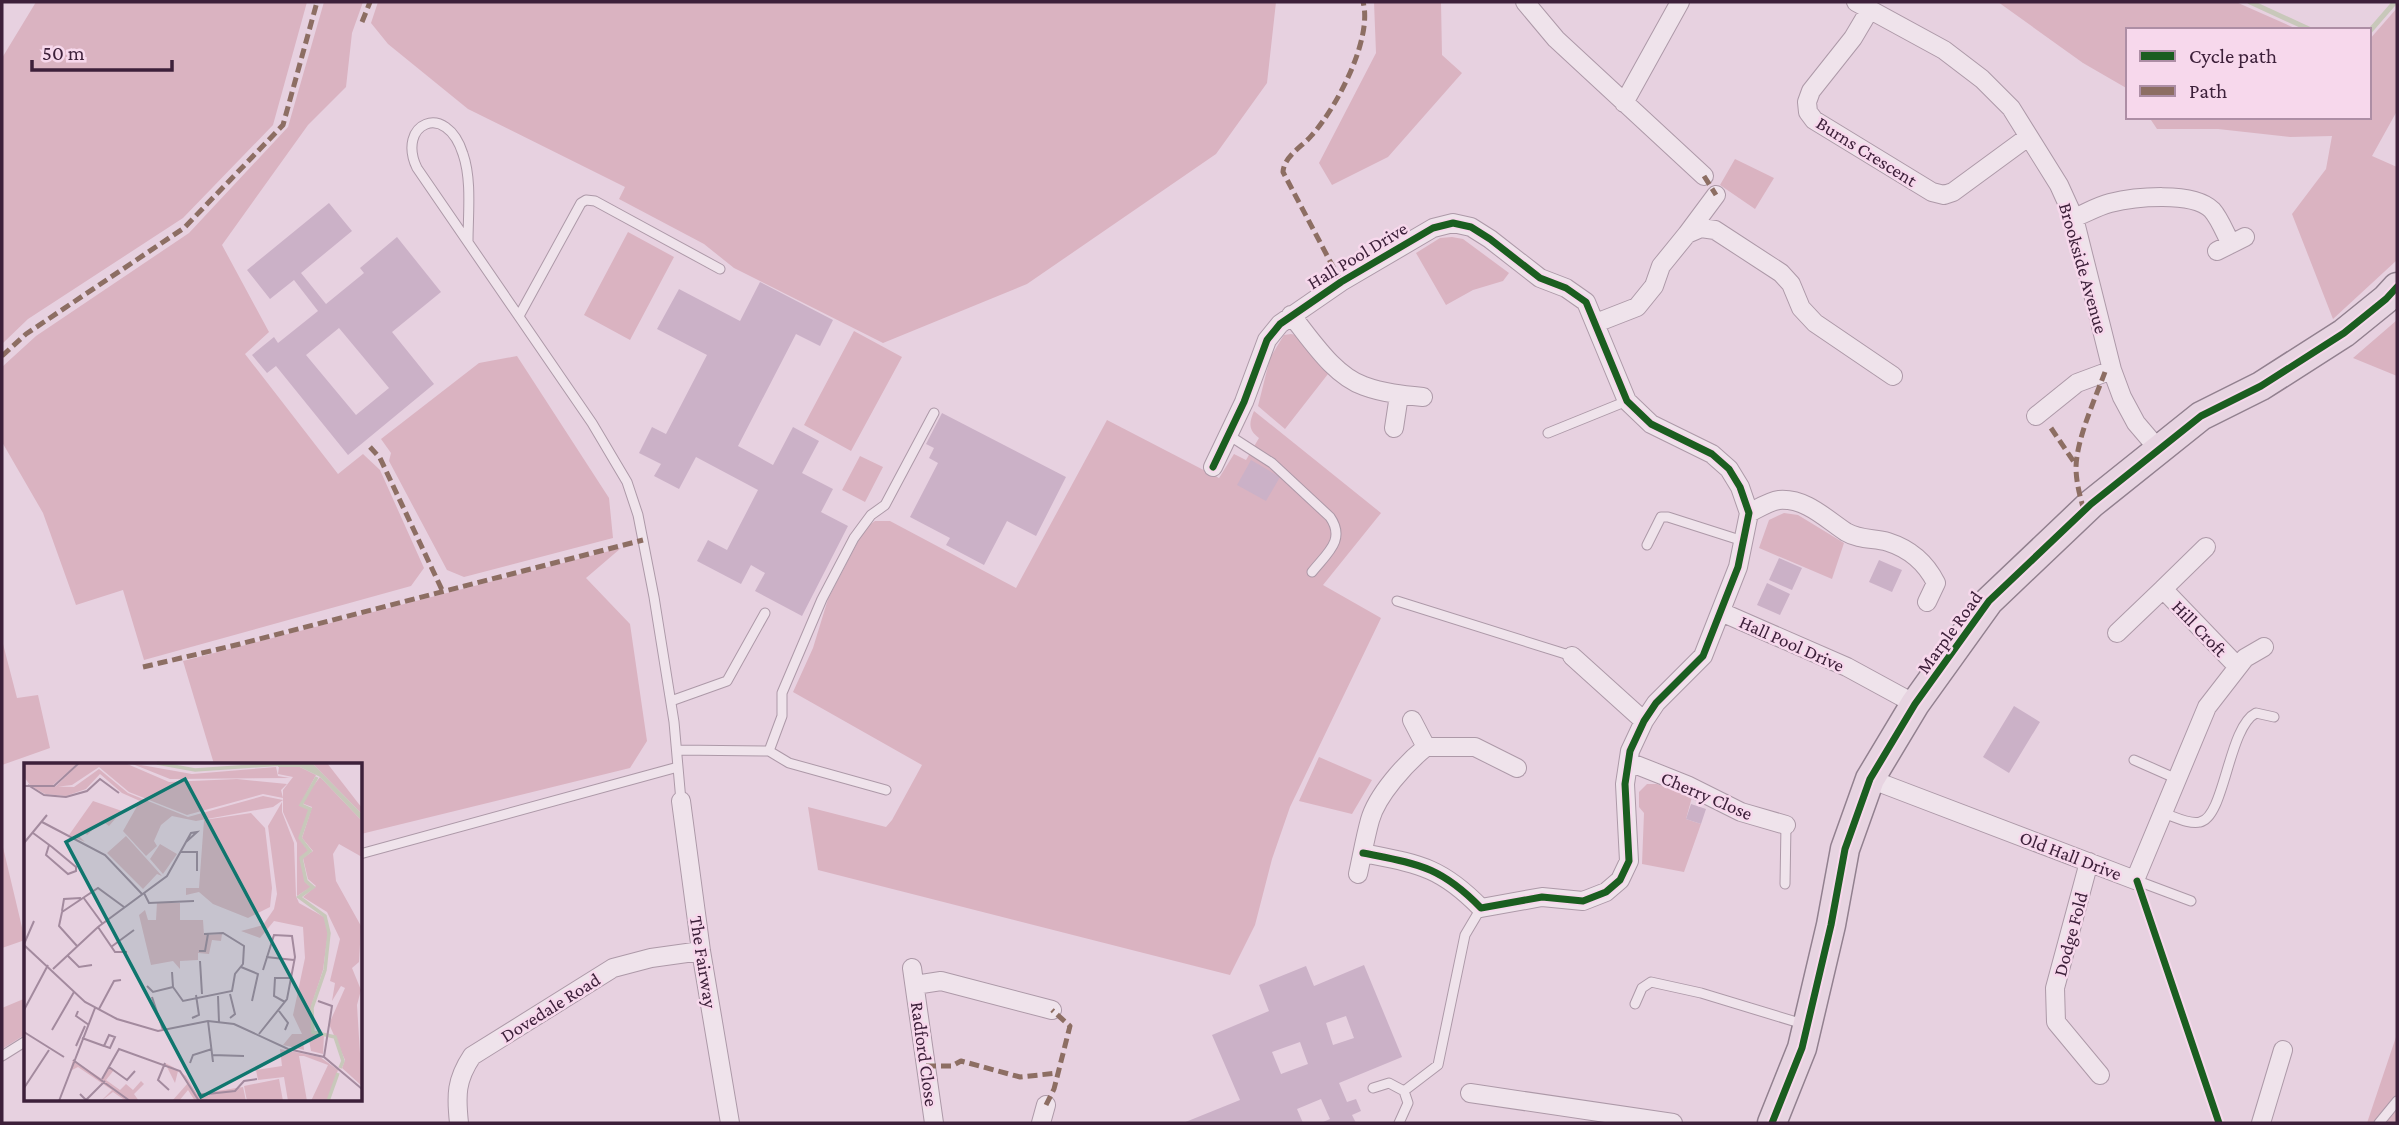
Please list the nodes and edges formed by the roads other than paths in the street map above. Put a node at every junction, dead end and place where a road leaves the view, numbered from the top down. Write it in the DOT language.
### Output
graph roads {
  1 [pos="1525,2"];
  2 [pos="1680,2"];
  3 [pos="1862,6"];
  4 [pos="1624,103"];
  5 [pos="2028,137"];
  6 [pos="1704,176"];
  7 [pos="1716,195"];
  8 [pos="2074,218"];
  9 [pos="1687,234"];
  10 [pos="468,242"];
  11 [pos="2231,244"];
  12 [pos="720,269"];
  13 [pos="2397,287"];
  14 [pos="1291,315"];
  15 [pos="519,316"];
  16 [pos="1596,323"];
  17 [pos="2112,370"];
  18 [pos="1892,376"];
  19 [pos="1399,395"];
  20 [pos="1423,397"];
  21 [pos="1627,401"];
  22 [pos="934,413"];
  23 [pos="1394,428"];
  24 [pos="2051,428"];
  25 [pos="1548,433"];
  26 [pos="1230,436"];
  27 [pos="2159,450"];
  28 [pos="1213,467"];
  29 [pos="1749,513"];
  30 [pos="1743,541"];
  31 [pos="1647,545"];
  32 [pos="2206,547"];
  33 [pos="1312,572"];
  34 [pos="2163,589"];
  35 [pos="1397,601"];
  36 [pos="1927,602"];
  37 [pos="1721,612"];
  38 [pos="765,613"];
  39 [pos="2117,633"];
  40 [pos="2264,647"];
  41 [pos="1572,656"];
  42 [pos="2238,667"];
  43 [pos="671,701"];
  44 [pos="1915,705"];
  45 [pos="2274,717"];
  46 [pos="1412,720"];
  47 [pos="1644,721"];
  48 [pos="1426,747"];
  49 [pos="677,750"];
  50 [pos="769,751"];
  51 [pos="2134,760"];
  52 [pos="1629,762"];
  53 [pos="678,767"];
  54 [pos="1517,768"];
  55 [pos="1870,779"];
  56 [pos="2177,779"];
  57 [pos="886,790"];
  58 [pos="681,801"];
  59 [pos="2163,813"];
  60 [pos="1786,825"];
  61 [pos="362,853"];
  62 [pos="1363,853"];
  63 [pos="2089,862"];
  64 [pos="1358,874"];
  65 [pos="2135,880"];
  66 [pos="1784,884"];
  67 [pos="2191,901"];
  68 [pos="1481,908"];
  69 [pos="701,951"];
  70 [pos="1635,1004"];
  71 [pos="1052,1010"];
  72 [pos="1808,1025"];
  73 [pos="24,1042"];
  74 [pos="2283,1050"];
  75 [pos="2,1056"];
  76 [pos="2100,1075"];
  77 [pos="1373,1088"];
  78 [pos="1404,1091"];
  79 [pos="1470,1093"];
  80 [pos="2397,1101"];
  81 [pos="1046,1105"];
  82 [pos="459,1123"];
  83 [pos="730,1123"];
  84 [pos="934,1123"];
  85 [pos="1041,1123"];
  86 [pos="1399,1123"];
  87 [pos="1673,1123"];
  88 [pos="1772,1123"];
  89 [pos="2261,1123"];
  90 [pos="2379,1123"];
  1 -- 4 [label="street"];
  2 -- 4 [label="street"];
  3 -- 5 [label="street, Brookside Avenue"];
  3 -- 5 [label="street, Burns Crescent"];
  4 -- 6 [label="street"];
  5 -- 8 [label="street, Brookside Avenue"];
  7 -- 9 [label="street"];
  8 -- 11 [label="street"];
  8 -- 17 [label="street, Brookside Avenue"];
  9 -- 16 [label="street"];
  9 -- 18 [label="street"];
  10 -- 10 [label="lane"];
  10 -- 15 [label="lane"];
  12 -- 15 [label="lane"];
  13 -- 27 [label="main road, Marple Road"];
  14 -- 16 [label="street, Hall Pool Drive"];
  14 -- 19 [label="street"];
  14 -- 26 [label="street, Hall Pool Drive"];
  15 -- 43 [label="lane"];
  16 -- 21 [label="street, Hall Pool Drive"];
  17 -- 24 [label="street"];
  17 -- 27 [label="street, Brookside Avenue"];
  19 -- 20 [label="street"];
  19 -- 23 [label="street"];
  21 -- 25 [label="lane"];
  21 -- 29 [label="street, Hall Pool Drive"];
  22 -- 50 [label="lane"];
  26 -- 28 [label="street, Hall Pool Drive"];
  26 -- 33 [label="lane"];
  27 -- 44 [label="main road, Marple Road"];
  29 -- 30 [label="street, Hall Pool Drive"];
  29 -- 36 [label="street"];
  30 -- 31 [label="lane"];
  30 -- 37 [label="street, Hall Pool Drive"];
  32 -- 34 [label="street, Hill Croft"];
  34 -- 39 [label="street, Hill Croft"];
  34 -- 42 [label="street, Hill Croft"];
  35 -- 41 [label="lane"];
  37 -- 44 [label="street, Hall Pool Drive"];
  37 -- 47 [label="street"];
  38 -- 43 [label="lane"];
  40 -- 42 [label="street, Old Hall Drive"];
  41 -- 47 [label="street"];
  42 -- 56 [label="street, Old Hall Drive"];
  43 -- 49 [label="lane"];
  44 -- 55 [label="main road, Marple Road"];
  45 -- 59 [label="lane"];
  46 -- 48 [label="street"];
  47 -- 52 [label="street"];
  48 -- 54 [label="street"];
  48 -- 62 [label="street"];
  49 -- 50 [label="lane"];
  49 -- 53 [label="lane"];
  50 -- 57 [label="lane"];
  51 -- 56 [label="lane"];
  52 -- 60 [label="street, Cherry Close"];
  52 -- 68 [label="street"];
  53 -- 58 [label="lane"];
  53 -- 61 [label="lane"];
  55 -- 63 [label="street, Old Hall Drive"];
  55 -- 72 [label="main road, Marple Road"];
  56 -- 59 [label="street, Old Hall Drive"];
  58 -- 69 [label="street, The Fairway"];
  59 -- 65 [label="street, Old Hall Drive"];
  60 -- 66 [label="lane"];
  62 -- 64 [label="street"];
  62 -- 68 [label="street"];
  63 -- 65 [label="street, Old Hall Drive"];
  63 -- 76 [label="street, Dodge Fold"];
  65 -- 67 [label="lane"];
  68 -- 78 [label="lane"];
  69 -- 82 [label="street, Dovedale Road"];
  69 -- 83 [label="street, The Fairway"];
  70 -- 72 [label="lane"];
  71 -- 84 [label="street, Radford Close"];
  72 -- 88 [label="main road, Marple Road"];
  73 -- 75 [label="lane"];
  74 -- 89 [label="street"];
  77 -- 78 [label="lane"];
  78 -- 86 [label="lane"];
  79 -- 87 [label="street"];
  80 -- 90 [label="lane"];
  81 -- 85 [label="street"];
}
